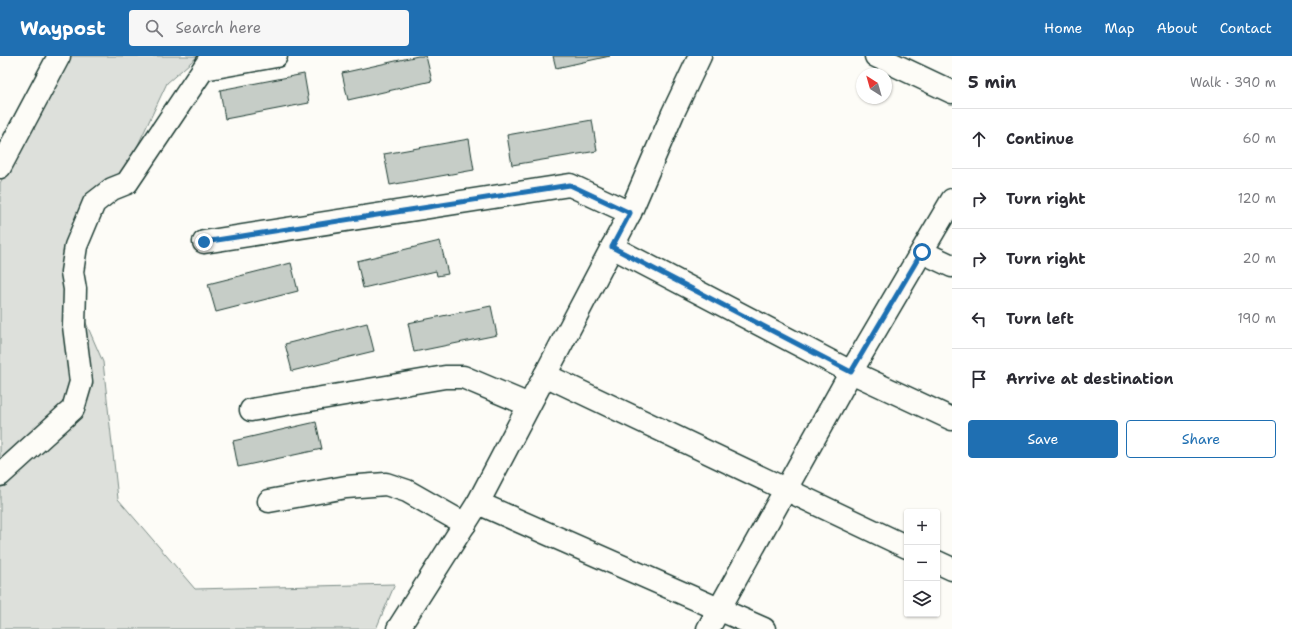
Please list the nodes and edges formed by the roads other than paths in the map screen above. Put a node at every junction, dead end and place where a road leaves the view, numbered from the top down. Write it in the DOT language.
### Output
graph roads {
  1 [pos="59,56"];
  2 [pos="276,56"];
  3 [pos="700,56"];
  4 [pos="876,56"];
  5 [pos="208,62"];
  6 [pos="952,92"];
  7 [pos="0,167"];
  8 [pos="952,200"];
  9 [pos="630,213"];
  10 [pos="204,242"];
  11 [pos="612,247"];
  12 [pos="922,252"];
  13 [pos="952,266"];
  14 [pos="851,372"];
  15 [pos="545,375"];
  16 [pos="529,405"];
  17 [pos="251,410"];
  18 [pos="952,419"];
  19 [pos="0,475"];
  20 [pos="786,489"];
  21 [pos="269,501"];
  22 [pos="478,502"];
  23 [pos="465,524"];
  24 [pos="904,547"];
  25 [pos="940,563"];
  26 [pos="952,569"];
  27 [pos="720,609"];
  28 [pos="398,629"];
  29 [pos="708,629"];
  30 [pos="764,629"];
  1 -- 7 [label="street"];
  2 -- 5 [label="street"];
  3 -- 9 [label="street"];
  4 -- 6 [label="street"];
  5 -- 19 [label="street"];
  8 -- 12 [label="street"];
  9 -- 10 [label="street"];
  9 -- 11 [label="street"];
  11 -- 14 [label="street"];
  11 -- 15 [label="street"];
  12 -- 13 [label="street"];
  12 -- 14 [label="street"];
  14 -- 18 [label="street"];
  14 -- 20 [label="street"];
  15 -- 16 [label="street"];
  15 -- 20 [label="street"];
  16 -- 17 [label="street"];
  16 -- 22 [label="street"];
  20 -- 24 [label="street"];
  20 -- 27 [label="street"];
  21 -- 23 [label="street"];
  22 -- 23 [label="street"];
  22 -- 27 [label="street"];
  23 -- 28 [label="street"];
  25 -- 26 [label="street"];
  27 -- 29 [label="street"];
  27 -- 30 [label="street"];
}
